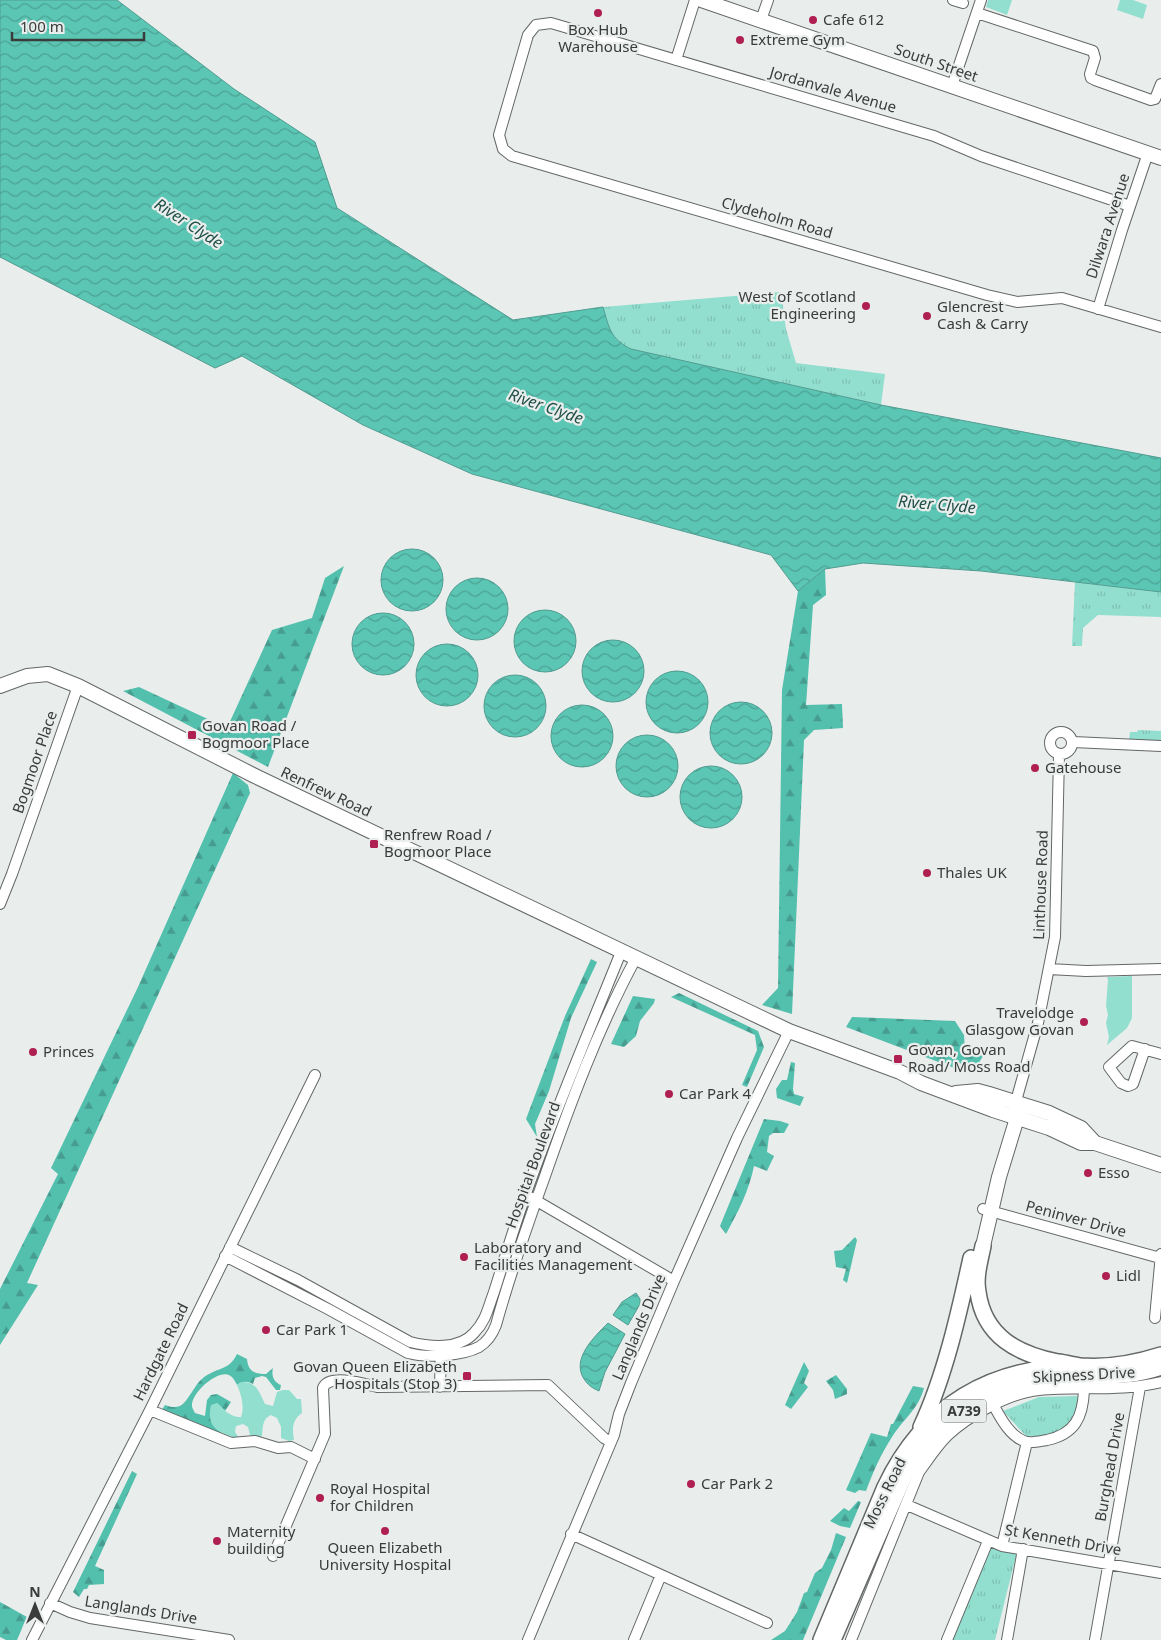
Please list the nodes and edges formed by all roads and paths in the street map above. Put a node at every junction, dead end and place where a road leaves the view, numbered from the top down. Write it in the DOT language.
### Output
graph roads {
  1 [pos="695,0"];
  2 [pos="701,0"];
  3 [pos="768,0"];
  4 [pos="981,0"];
  5 [pos="977,12"];
  6 [pos="761,20"];
  7 [pos="528,35"];
  8 [pos="676,60"];
  9 [pos="1161,84"];
  10 [pos="952,86"];
  11 [pos="1154,156"];
  12 [pos="1130,206"];
  13 [pos="1098,309"];
  14 [pos="1161,327"];
  15 [pos="0,686"];
  16 [pos="78,686"];
  17 [pos="1073,742"];
  18 [pos="1161,746"];
  19 [pos="1059,755"];
  20 [pos="0,904"];
  21 [pos="621,952"];
  22 [pos="636,958"];
  23 [pos="1049,969"];
  24 [pos="1161,969"];
  25 [pos="790,1031"];
  26 [pos="1145,1049"];
  27 [pos="1161,1054"];
  28 [pos="315,1075"];
  29 [pos="952,1094"];
  30 [pos="1016,1101"];
  31 [pos="1012,1116"];
  32 [pos="1095,1143"];
  33 [pos="1161,1165"];
  34 [pos="525,1195"];
  35 [pos="536,1200"];
  36 [pos="987,1210"];
  37 [pos="978,1245"];
  38 [pos="228,1251"];
  39 [pos="1161,1256"];
  40 [pos="674,1281"];
  41 [pos="1155,1318"];
  42 [pos="441,1350"];
  43 [pos="1161,1355"];
  44 [pos="1081,1366"];
  45 [pos="1161,1366"];
  46 [pos="1161,1382"];
  47 [pos="440,1387"];
  48 [pos="1140,1387"];
  49 [pos="1084,1390"];
  50 [pos="994,1406"];
  51 [pos="150,1410"];
  52 [pos="916,1437"];
  53 [pos="611,1442"];
  54 [pos="1027,1442"];
  55 [pos="314,1459"];
  56 [pos="907,1505"];
  57 [pos="572,1534"];
  58 [pos="988,1541"];
  59 [pos="1002,1546"];
  60 [pos="1023,1549"];
  61 [pos="274,1556"];
  62 [pos="1108,1564"];
  63 [pos="1161,1573"];
  64 [pos="661,1575"];
  65 [pos="50,1603"];
  66 [pos="767,1623"];
  67 [pos="32,1640"];
  68 [pos="229,1640"];
  69 [pos="528,1640"];
  70 [pos="634,1640"];
  71 [pos="821,1640"];
  72 [pos="833,1640"];
  73 [pos="851,1640"];
  74 [pos="947,1640"];
  75 [pos="1007,1640"];
  76 [pos="1095,1640"];
  1 -- 8 [label="street"];
  2 -- 6 [label="street, South Street"];
  3 -- 6 [label="street"];
  4 -- 5 [label="street"];
  5 -- 9 [label="street"];
  5 -- 10 [label="street"];
  6 -- 10 [label="street, South Street"];
  7 -- 8 [label="street, Jordanvale Avenue"];
  7 -- 13 [label="street, Clydeholm Road"];
  8 -- 12 [label="street, Jordanvale Avenue"];
  10 -- 11 [label="street, South Street"];
  11 -- 12 [label="street, Dilwara Avenue"];
  12 -- 13 [label="street, Dilwara Avenue"];
  13 -- 14 [label="street, Clydeholm Road"];
  15 -- 16 [label="street, Renfrew Road"];
  16 -- 20 [label="street, Bogmoor Place"];
  16 -- 21 [label="street, Renfrew Road"];
  17 -- 18 [label="street"];
  17 -- 19 [label="street"];
  17 -- 19 [label="street, Linthouse Road"];
  19 -- 23 [label="street, Linthouse Road"];
  21 -- 22 [label="street, Renfrew Road"];
  21 -- 34 [label="street, Hospital Boulevard"];
  22 -- 25 [label="street, Renfrew Road"];
  22 -- 35 [label="street, Hospital Boulevard"];
  23 -- 24 [label="street"];
  23 -- 30 [label="street, Linthouse Road"];
  25 -- 29 [label="street, Renfrew Road"];
  25 -- 40 [label="street, Langlands Drive"];
  26 -- 27 [label="street"];
  28 -- 38 [label="street, Hardgate Road"];
  29 -- 30 [label="street"];
  29 -- 31 [label="street, Renfrew Road"];
  30 -- 31 [label="street"];
  30 -- 32 [label="street"];
  31 -- 32 [label="street, Renfrew Road"];
  31 -- 36 [label="street"];
  32 -- 33 [label="street, Renfrew Road"];
  34 -- 35 [label="street"];
  34 -- 42 [label="street, Hospital Boulevard"];
  35 -- 40 [label="street"];
  35 -- 42 [label="street, Hospital Boulevard"];
  36 -- 37 [label="street"];
  36 -- 39 [label="street, Peninver Drive"];
  37 -- 44 [label="main road"];
  37 -- 52 [label="main road"];
  38 -- 42 [label="street, Hospital Boulevard"];
  38 -- 51 [label="street, Hardgate Road"];
  39 -- 41 [label="street"];
  40 -- 53 [label="street, Langlands Drive"];
  42 -- 47 [label="street"];
  43 -- 44 [label="main road, A739"];
  44 -- 52 [label="main road, Moss Road / A739"];
  45 -- 72 [label="main road, Moss Road / A739"];
  46 -- 48 [label="street, Skipness Drive"];
  47 -- 53 [label="street"];
  47 -- 55 [label="street"];
  48 -- 49 [label="street, Skipness Drive"];
  48 -- 62 [label="street, Burghead Drive"];
  49 -- 50 [label="street, Skipness Drive"];
  49 -- 54 [label="street"];
  50 -- 54 [label="street"];
  50 -- 56 [label="street, Skipness Drive"];
  51 -- 55 [label="street"];
  51 -- 65 [label="street, Hardgate Road"];
  52 -- 71 [label="main road, Moss Road / A739"];
  53 -- 57 [label="street, Langlands Drive"];
  54 -- 59 [label="street"];
  55 -- 61 [label="street"];
  56 -- 58 [label="street, St Kenneth Drive"];
  56 -- 73 [label="street, Skipness Drive"];
  57 -- 64 [label="street"];
  57 -- 69 [label="street, Langlands Drive"];
  58 -- 59 [label="street, St Kenneth Drive"];
  58 -- 74 [label="street"];
  59 -- 60 [label="street, St Kenneth Drive"];
  60 -- 62 [label="street, St Kenneth Drive"];
  60 -- 75 [label="street"];
  62 -- 63 [label="street, St Kenneth Drive"];
  62 -- 76 [label="street, Burghead Drive"];
  64 -- 66 [label="street"];
  64 -- 70 [label="street"];
  65 -- 67 [label="street, Hardgate Road"];
  65 -- 68 [label="street, Langlands Drive"];
}
